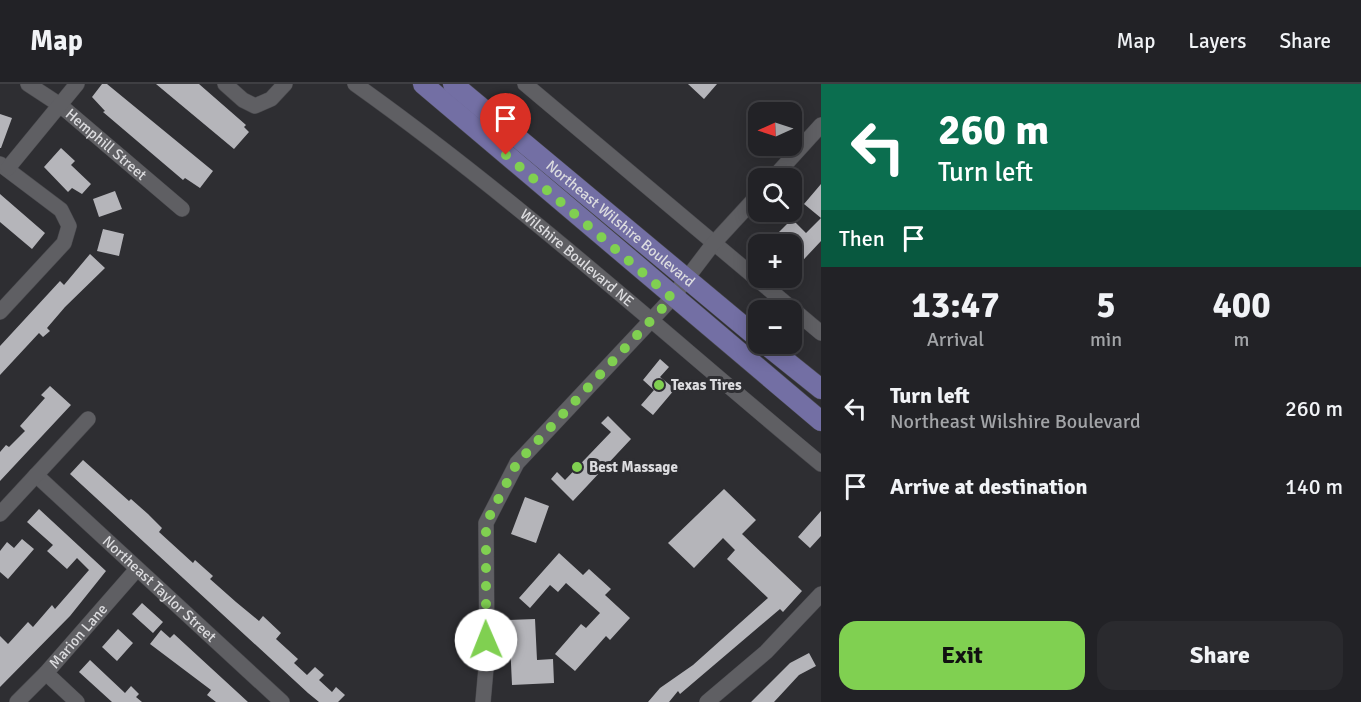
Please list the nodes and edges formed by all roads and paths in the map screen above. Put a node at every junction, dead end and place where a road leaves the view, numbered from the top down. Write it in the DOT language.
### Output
graph roads {
  1 [pos="28,84"];
  2 [pos="77,84"];
  3 [pos="225,84"];
  4 [pos="285,84"];
  5 [pos="355,84"];
  6 [pos="423,84"];
  7 [pos="453,84"];
  8 [pos="525,84"];
  9 [pos="60,105"];
  10 [pos="821,125"];
  11 [pos="4,166"];
  12 [pos="782,168"];
  13 [pos="748,206"];
  14 [pos="182,209"];
  15 [pos="713,244"];
  16 [pos="686,280"];
  17 [pos="672,298"];
  18 [pos="0,312"];
  19 [pos="651,320"];
  20 [pos="748,330"];
  21 [pos="821,333"];
  22 [pos="777,354"];
  23 [pos="821,389"];
  24 [pos="88,419"];
  25 [pos="821,421"];
  26 [pos="821,464"];
  27 [pos="36,475"];
  28 [pos="0,514"];
  29 [pos="136,569"];
  30 [pos="821,594"];
  31 [pos="46,673"];
  32 [pos="17,702"];
  33 [pos="77,702"];
  34 [pos="282,702"];
  35 [pos="483,702"];
  36 [pos="707,702"];
  1 -- 9 [label="street, Hemphill Street"];
  2 -- 9 [label="street"];
  3 -- 4 [label="street"];
  5 -- 19 [label="street, Wilshire Boulevard NE"];
  6 -- 17 [label="main road, Northeast Wilshire Boulevard"];
  7 -- 16 [label="main road, Northeast Wilshire Boulevard"];
  8 -- 15 [label="street"];
  9 -- 11 [label="street"];
  9 -- 14 [label="street, Hemphill Street"];
  10 -- 12 [label="street"];
  11 -- 18 [label="street"];
  13 -- 15 [label="street"];
  15 -- 16 [label="street"];
  15 -- 21 [label="street"];
  16 -- 17 [label="street"];
  16 -- 20 [label="main road, Northeast Wilshire Boulevard"];
  17 -- 19 [label="street"];
  17 -- 25 [label="main road, Northeast Wilshire Boulevard"];
  19 -- 26 [label="street, Wilshire Boulevard NE"];
  19 -- 35 [label="street"];
  22 -- 23 [label="main road"];
  24 -- 27 [label="street"];
  27 -- 28 [label="street"];
  27 -- 29 [label="street, Northeast Taylor Street"];
  29 -- 31 [label="street, Marion Lane"];
  29 -- 34 [label="street, Northeast Taylor Street"];
  30 -- 36 [label="street"];
  31 -- 32 [label="street, Marion Lane"];
  31 -- 33 [label="street"];
}
